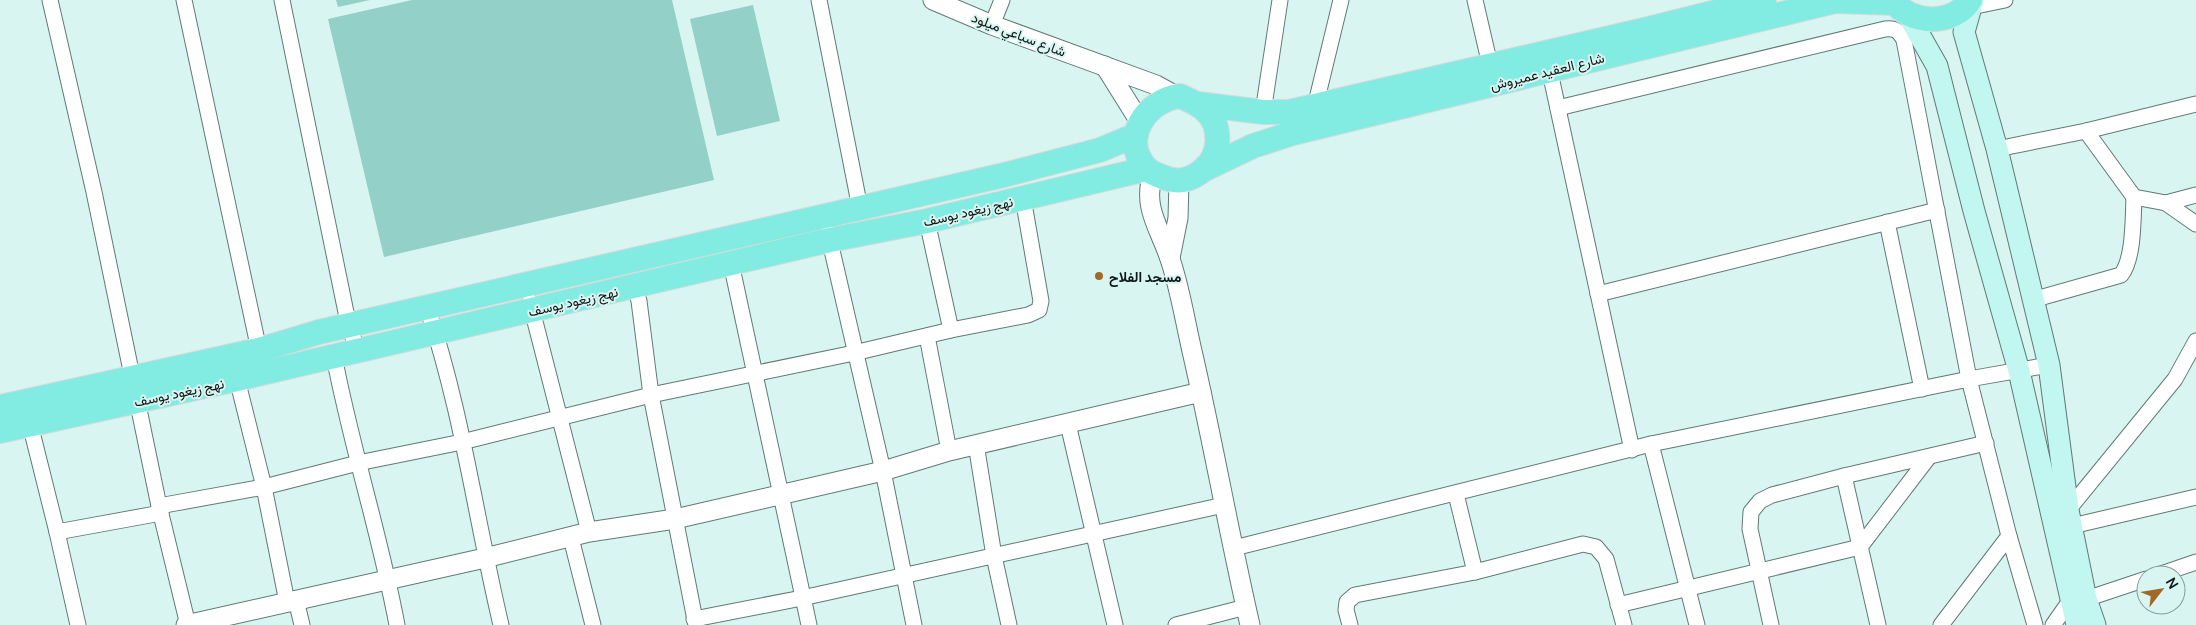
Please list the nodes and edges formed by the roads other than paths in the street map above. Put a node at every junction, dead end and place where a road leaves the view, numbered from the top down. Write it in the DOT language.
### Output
graph roads {
  1 [pos="50,0"];
  2 [pos="184,0"];
  3 [pos="282,0"];
  4 [pos="819,0"];
  5 [pos="933,0"];
  6 [pos="1002,0"];
  7 [pos="1280,0"];
  8 [pos="1341,0"];
  9 [pos="1476,0"];
  10 [pos="1764,0"];
  11 [pos="2004,0"];
  12 [pos="1972,2"];
  13 [pos="1898,5"];
  14 [pos="992,25"];
  15 [pos="1548,61"];
  16 [pos="1490,65"];
  17 [pos="1105,66"];
  18 [pos="1176,96"];
  19 [pos="1198,104"];
  20 [pos="2196,104"];
  21 [pos="1315,107"];
  22 [pos="1558,108"];
  23 [pos="1263,112"];
  24 [pos="1138,129"];
  25 [pos="2086,132"];
  26 [pos="1997,149"];
  27 [pos="1205,169"];
  28 [pos="1150,171"];
  29 [pos="1179,182"];
  30 [pos="2196,194"];
  31 [pos="2134,197"];
  32 [pos="1023,198"];
  33 [pos="2166,203"];
  34 [pos="860,208"];
  35 [pos="1937,210"];
  36 [pos="823,217"];
  37 [pos="927,220"];
  38 [pos="1887,222"];
  39 [pos="2196,224"];
  40 [pos="830,240"];
  41 [pos="1170,258"];
  42 [pos="731,264"];
  43 [pos="525,284"];
  44 [pos="635,286"];
  45 [pos="1598,294"];
  46 [pos="2032,300"];
  47 [pos="427,307"];
  48 [pos="532,311"];
  49 [pos="349,327"];
  50 [pos="950,330"];
  51 [pos="436,332"];
  52 [pos="927,336"];
  53 [pos="2194,349"];
  54 [pos="259,350"];
  55 [pos="358,350"];
  56 [pos="854,353"];
  57 [pos="334,356"];
  58 [pos="2049,365"];
  59 [pos="2019,371"];
  60 [pos="756,373"];
  61 [pos="237,379"];
  62 [pos="1970,379"];
  63 [pos="135,389"];
  64 [pos="1922,389"];
  65 [pos="1201,392"];
  66 [pos="651,396"];
  67 [pos="0,407"];
  68 [pos="561,417"];
  69 [pos="30,424"];
  70 [pos="1068,424"];
  71 [pos="0,431"];
  72 [pos="462,442"];
  73 [pos="1986,443"];
  74 [pos="976,444"];
  75 [pos="1650,444"];
  76 [pos="1632,450"];
  77 [pos="949,451"];
  78 [pos="1928,458"];
  79 [pos="358,463"];
  80 [pos="883,471"];
  81 [pos="1844,476"];
  82 [pos="264,487"];
  83 [pos="780,494"];
  84 [pos="1456,494"];
  85 [pos="2196,497"];
  86 [pos="1224,504"];
  87 [pos="160,509"];
  88 [pos="2070,518"];
  89 [pos="675,519"];
  90 [pos="57,532"];
  91 [pos="589,532"];
  92 [pos="1092,533"];
  93 [pos="2009,536"];
  94 [pos="571,538"];
  95 [pos="1860,547"];
  96 [pos="1234,548"];
  97 [pos="994,556"];
  98 [pos="485,558"];
  99 [pos="1475,572"];
  100 [pos="1758,572"];
  101 [pos="903,574"];
  102 [pos="388,579"];
  103 [pos="2136,582"];
  104 [pos="1688,589"];
  105 [pos="802,598"];
  106 [pos="2079,598"];
  107 [pos="292,601"];
  108 [pos="1618,605"];
  109 [pos="1246,607"];
  110 [pos="695,622"];
  111 [pos="194,624"];
  112 [pos="78,625"];
  113 [pos="302,625"];
  114 [pos="398,625"];
  115 [pos="501,625"];
  116 [pos="593,625"];
  117 [pos="809,625"];
  118 [pos="914,625"];
  119 [pos="1009,625"];
  120 [pos="1115,625"];
  121 [pos="1176,625"];
  122 [pos="1250,625"];
  123 [pos="1350,625"];
  124 [pos="1624,625"];
  125 [pos="1697,625"];
  126 [pos="1771,625"];
  127 [pos="1878,625"];
  128 [pos="1941,625"];
  129 [pos="2035,625"];
  130 [pos="2053,625"];
  131 [pos="2077,625"];
  132 [pos="2095,625"];
  1 -- 63 [label="street"];
  2 -- 54 [label="street"];
  3 -- 49 [label="street"];
  4 -- 34 [label="street"];
  5 -- 14 [label="street, شارع سباعي ميلود"];
  6 -- 14 [label="street"];
  7 -- 23 [label="street"];
  8 -- 21 [label="street"];
  9 -- 16 [label="street"];
  10 -- 15 [label="main road, شارع العقيد عميروش"];
  11 -- 12 [label="street"];
  12 -- 13 [label="main road, شارع العقيد عميروش"];
  12 -- 26 [label="main road"];
  13 -- 15 [label="main road, شارع العقيد عميروش"];
  13 -- 59 [label="main road"];
  14 -- 17 [label="street, شارع سباعي ميلود"];
  15 -- 16 [label="main road, شارع العقيد عميروش"];
  15 -- 22 [label="street"];
  15 -- 27 [label="main road, شارع العقيد عميروش"];
  16 -- 21 [label="main road, شارع العقيد عميروش"];
  17 -- 18 [label="street, شارع سباعي ميلود"];
  17 -- 24 [label="street"];
  18 -- 19 [label="main road"];
  18 -- 24 [label="main road"];
  19 -- 23 [label="main road, شارع العقيد عميروش"];
  19 -- 27 [label="main road"];
  20 -- 25 [label="street"];
  21 -- 23 [label="main road, شارع العقيد عميروش"];
  22 -- 35 [label="street"];
  22 -- 45 [label="street"];
  24 -- 28 [label="main road"];
  24 -- 34 [label="main road, نهج زيغود يوسف"];
  25 -- 26 [label="street"];
  25 -- 31 [label="street"];
  26 -- 46 [label="main road"];
  27 -- 29 [label="main road"];
  28 -- 29 [label="main road"];
  28 -- 32 [label="main road, نهج زيغود يوسف"];
  28 -- 41 [label="street"];
  29 -- 41 [label="street"];
  30 -- 33 [label="street"];
  31 -- 33 [label="street"];
  31 -- 46 [label="street"];
  32 -- 37 [label="main road, نهج زيغود يوسف"];
  32 -- 50 [label="street"];
  33 -- 39 [label="street"];
  34 -- 36 [label="main road, نهج زيغود يوسف"];
  35 -- 38 [label="street"];
  35 -- 62 [label="street"];
  36 -- 40 [label="street"];
  36 -- 43 [label="main road, نهج زيغود يوسف"];
  37 -- 40 [label="main road, نهج زيغود يوسف"];
  37 -- 50 [label="street"];
  38 -- 45 [label="street"];
  38 -- 64 [label="street"];
  40 -- 42 [label="main road, نهج زيغود يوسف"];
  40 -- 56 [label="street"];
  41 -- 65 [label="street"];
  42 -- 44 [label="main road, نهج زيغود يوسف"];
  42 -- 60 [label="street"];
  43 -- 47 [label="main road, نهج زيغود يوسف"];
  43 -- 48 [label="street"];
  44 -- 48 [label="main road, نهج زيغود يوسف"];
  44 -- 66 [label="street"];
  45 -- 76 [label="street"];
  46 -- 58 [label="main road"];
  47 -- 49 [label="main road, نهج زيغود يوسف"];
  47 -- 51 [label="street"];
  48 -- 51 [label="main road, نهج زيغود يوسف"];
  48 -- 68 [label="street"];
  49 -- 54 [label="main road, نهج زيغود يوسف"];
  49 -- 55 [label="street"];
  50 -- 52 [label="street"];
  51 -- 55 [label="main road, نهج زيغود يوسف"];
  51 -- 72 [label="street"];
  52 -- 56 [label="street"];
  52 -- 77 [label="street"];
  53 -- 88 [label="street"];
  54 -- 63 [label="main road, نهج زيغود يوسف"];
  55 -- 57 [label="main road, نهج زيغود يوسف"];
  56 -- 60 [label="street"];
  56 -- 80 [label="street"];
  57 -- 61 [label="main road, نهج زيغود يوسف"];
  57 -- 79 [label="street"];
  58 -- 59 [label="street"];
  58 -- 88 [label="main road"];
  59 -- 62 [label="street"];
  59 -- 106 [label="main road"];
  60 -- 66 [label="street"];
  60 -- 83 [label="street"];
  61 -- 63 [label="main road, نهج زيغود يوسف"];
  61 -- 82 [label="street"];
  62 -- 64 [label="street"];
  62 -- 73 [label="street"];
  63 -- 67 [label="main road, نهج زيغود يوسف"];
  63 -- 69 [label="main road, نهج زيغود يوسف"];
  63 -- 87 [label="street"];
  64 -- 75 [label="street"];
  65 -- 70 [label="street"];
  65 -- 86 [label="street"];
  66 -- 68 [label="street"];
  66 -- 89 [label="street"];
  68 -- 72 [label="street"];
  68 -- 91 [label="street"];
  69 -- 71 [label="main road, نهج زيغود يوسف"];
  69 -- 90 [label="street"];
  70 -- 74 [label="street"];
  70 -- 92 [label="street"];
  72 -- 79 [label="street"];
  72 -- 98 [label="street"];
  73 -- 78 [label="street"];
  73 -- 93 [label="street"];
  74 -- 77 [label="street"];
  74 -- 97 [label="street"];
  75 -- 76 [label="street"];
  75 -- 104 [label="street"];
  76 -- 84 [label="street"];
  77 -- 80 [label="street"];
  78 -- 81 [label="street"];
  78 -- 95 [label="street"];
  79 -- 82 [label="street"];
  79 -- 102 [label="street"];
  80 -- 83 [label="street"];
  80 -- 101 [label="street"];
  81 -- 95 [label="street"];
  81 -- 100 [label="street"];
  82 -- 87 [label="street"];
  82 -- 107 [label="street"];
  83 -- 89 [label="street"];
  83 -- 105 [label="street"];
  84 -- 96 [label="street"];
  84 -- 99 [label="street"];
  85 -- 88 [label="street"];
  86 -- 92 [label="street"];
  86 -- 96 [label="street"];
  87 -- 90 [label="street"];
  87 -- 111 [label="street"];
  88 -- 106 [label="main road"];
  89 -- 91 [label="street"];
  89 -- 110 [label="street"];
  90 -- 112 [label="street"];
  91 -- 94 [label="street"];
  92 -- 97 [label="street"];
  92 -- 120 [label="street"];
  93 -- 128 [label="street"];
  93 -- 129 [label="street"];
  94 -- 98 [label="street"];
  94 -- 116 [label="street"];
  95 -- 100 [label="street"];
  95 -- 127 [label="street"];
  96 -- 109 [label="street"];
  97 -- 101 [label="street"];
  97 -- 119 [label="street"];
  98 -- 102 [label="street"];
  98 -- 115 [label="street"];
  99 -- 108 [label="street"];
  99 -- 123 [label="street"];
  100 -- 104 [label="street"];
  100 -- 126 [label="street"];
  101 -- 105 [label="street"];
  101 -- 118 [label="street"];
  102 -- 107 [label="street"];
  102 -- 114 [label="street"];
  103 -- 106 [label="street"];
  104 -- 108 [label="street"];
  104 -- 125 [label="street"];
  105 -- 110 [label="street"];
  105 -- 117 [label="street"];
  106 -- 130 [label="street"];
  106 -- 131 [label="main road"];
  106 -- 132 [label="main road"];
  107 -- 111 [label="street"];
  107 -- 113 [label="street"];
  108 -- 124 [label="street"];
  109 -- 121 [label="street"];
  109 -- 122 [label="street"];
}
